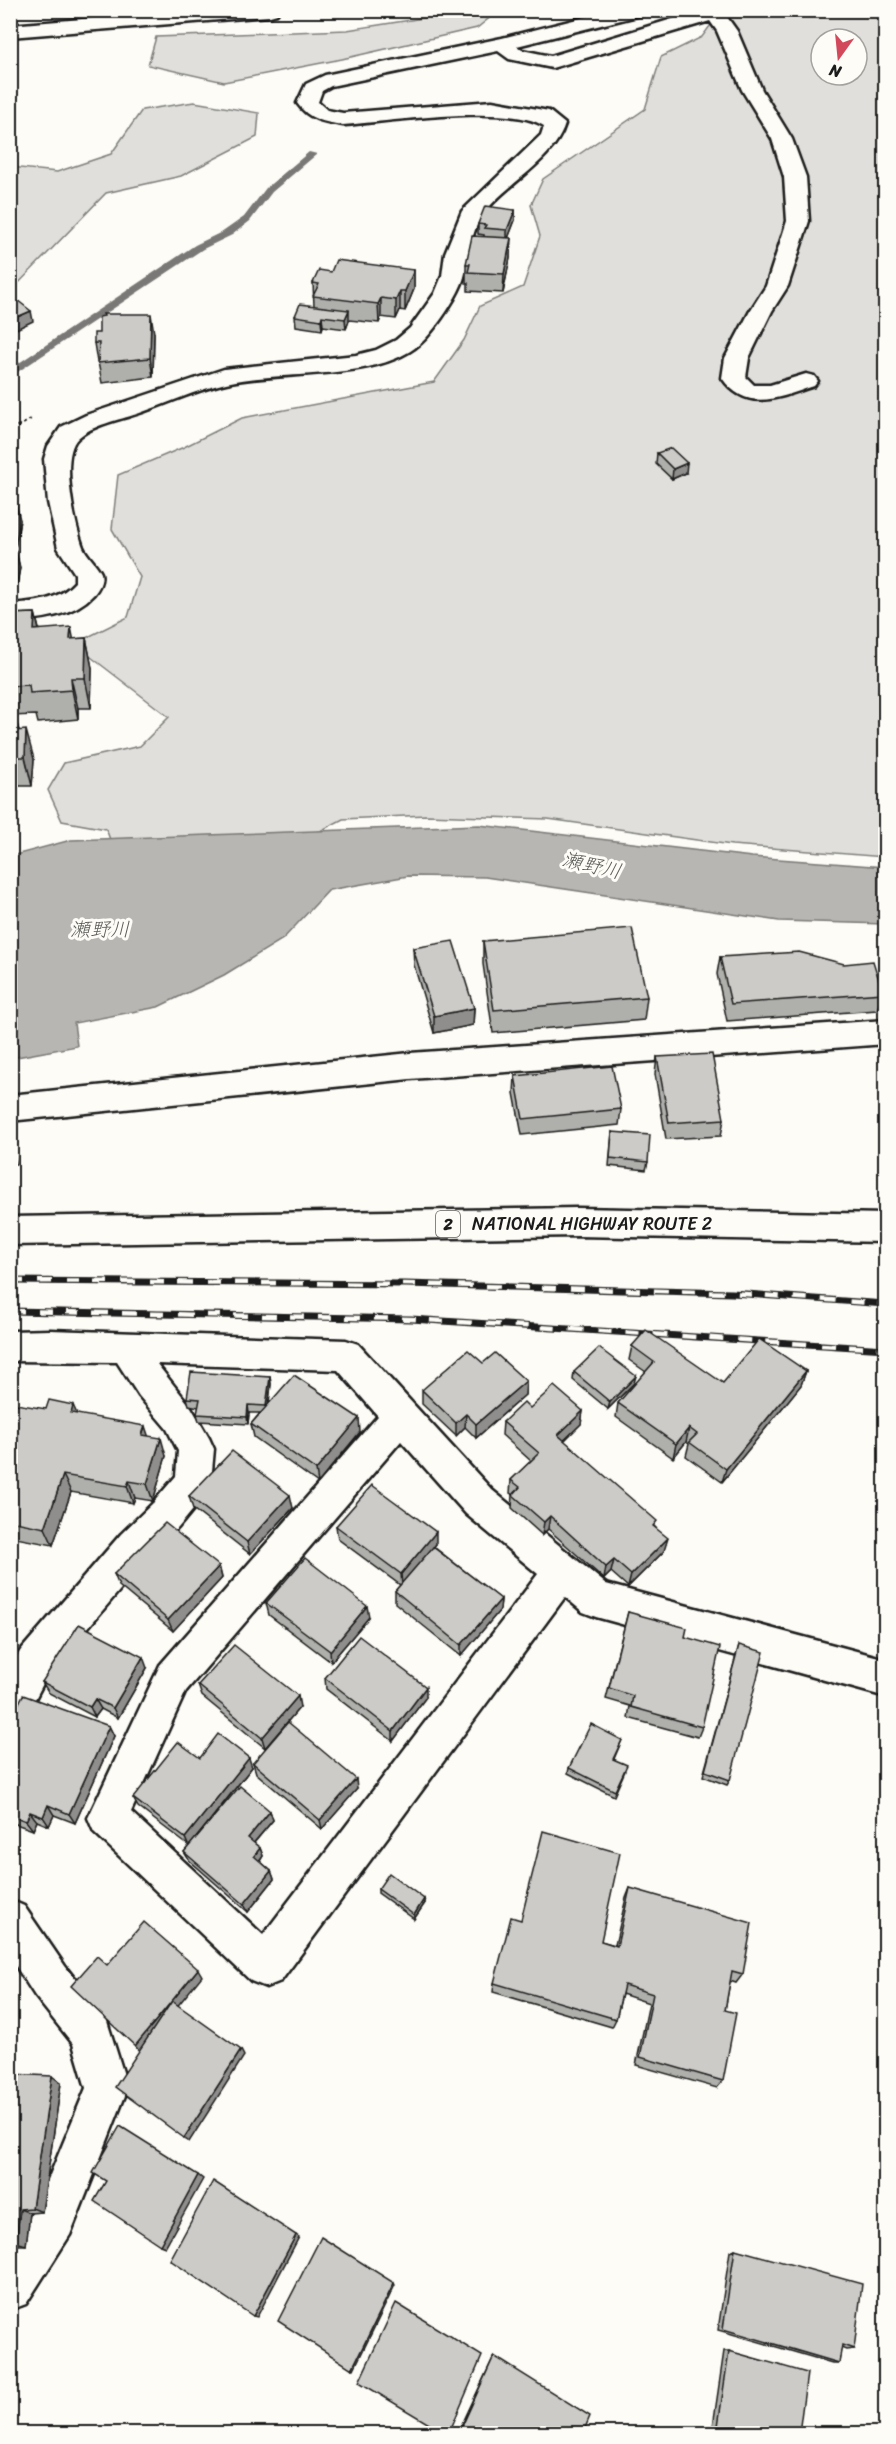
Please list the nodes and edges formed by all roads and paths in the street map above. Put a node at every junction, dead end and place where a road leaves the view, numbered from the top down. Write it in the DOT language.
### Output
graph roads {
  1 [pos="92,10"];
  2 [pos="270,10"];
  3 [pos="638,10"];
  4 [pos="10,17"];
  5 [pos="10,31"];
  6 [pos="502,44"];
  7 [pos="806,381"];
  8 [pos="10,613"];
  9 [pos="885,1032"];
  10 [pos="10,1108"];
  11 [pos="885,1228"];
  12 [pos="10,1231"];
  13 [pos="10,1346"];
  14 [pos="126,1347"];
  15 [pos="401,1415"];
  16 [pos="562,1571"];
  17 [pos="885,1678"];
  18 [pos="10,1707"];
  19 [pos="10,1920"];
  20 [pos="10,2288"];
  1 -- 4 [label="main road"];
  2 -- 5 [label="main road"];
  3 -- 6 [label="main road"];
  6 -- 7 [label="main road"];
  6 -- 8 [label="main road"];
  9 -- 10 [label="main road"];
  11 -- 12 [label="main road, NATIONAL HIGHWAY ROUTE 2 / 2"];
  13 -- 14 [label="main road"];
  14 -- 15 [label="main road"];
  14 -- 18 [label="main road"];
  15 -- 16 [label="main road"];
  15 -- 16 [label="main road"];
  16 -- 17 [label="main road"];
  19 -- 20 [label="main road"];
}
